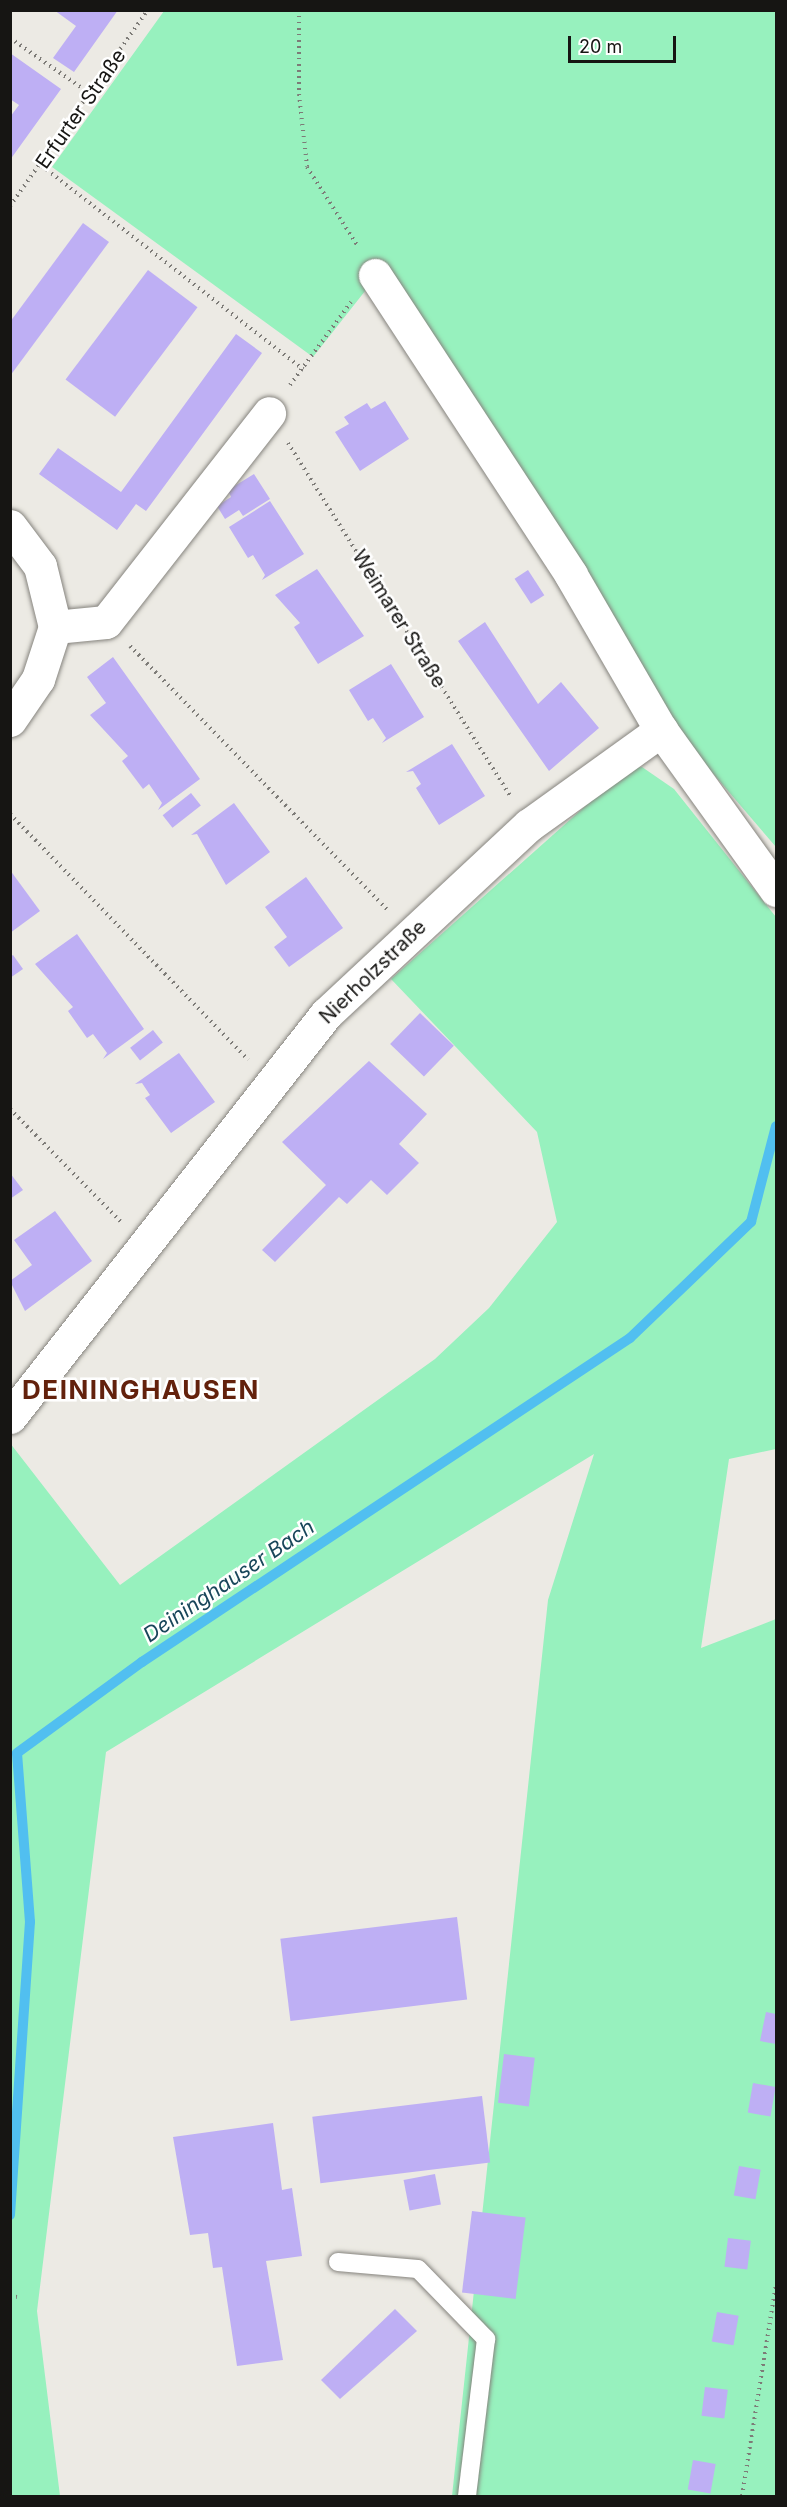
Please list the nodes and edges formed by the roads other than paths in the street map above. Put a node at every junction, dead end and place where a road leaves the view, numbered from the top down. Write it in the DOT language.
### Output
graph roads {
  1 [pos="375,275"];
  2 [pos="269,413"];
  3 [pos="10,526"];
  4 [pos="54,627"];
  5 [pos="10,720"];
  6 [pos="661,730"];
  7 [pos="777,890"];
  8 [pos="10,1417"];
  9 [pos="338,2262"];
  10 [pos="467,2496"];
  1 -- 6 [label="street"];
  2 -- 4 [label="street"];
  3 -- 4 [label="street"];
  4 -- 5 [label="street"];
  6 -- 7 [label="street"];
  6 -- 8 [label="street, Nierholzstraße"];
  9 -- 10 [label="lane"];
}
